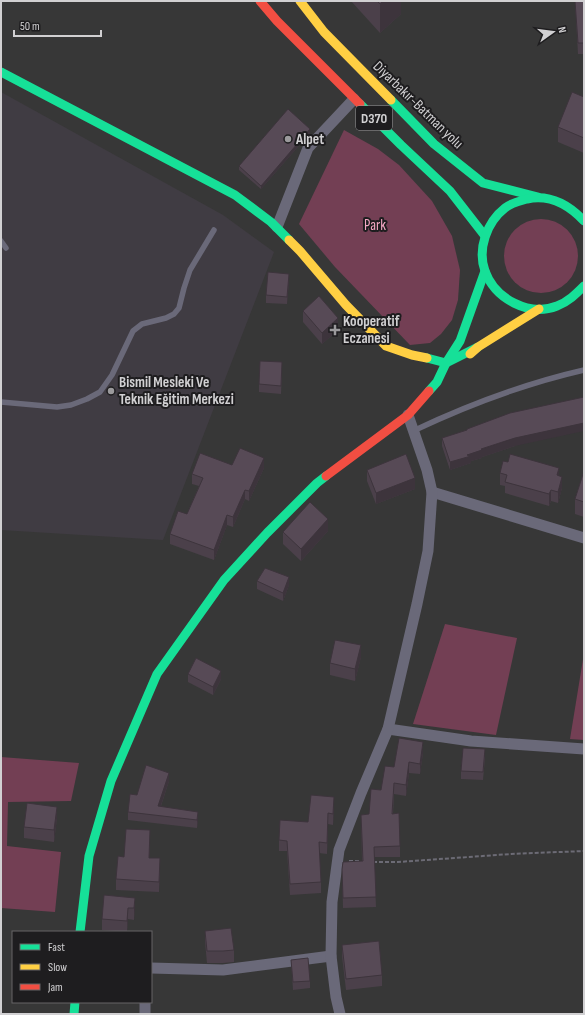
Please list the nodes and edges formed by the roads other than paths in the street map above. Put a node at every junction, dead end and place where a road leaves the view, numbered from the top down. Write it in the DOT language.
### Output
graph roads {
  1 [pos="260,1"];
  2 [pos="300,1"];
  3 [pos="1,72"];
  4 [pos="354,99"];
  5 [pos="538,197"];
  6 [pos="584,221"];
  7 [pos="277,228"];
  8 [pos="214,230"];
  9 [pos="485,236"];
  10 [pos="1,241"];
  11 [pos="6,248"];
  12 [pos="485,271"];
  13 [pos="584,286"];
  14 [pos="539,309"];
  15 [pos="478,348"];
  16 [pos="446,363"];
  17 [pos="584,370"];
  18 [pos="436,382"];
  19 [pos="1,402"];
  20 [pos="408,415"];
  21 [pos="413,431"];
  22 [pos="432,492"];
  23 [pos="584,538"];
  24 [pos="388,729"];
  25 [pos="584,749"];
  26 [pos="80,931"];
  27 [pos="331,956"];
  28 [pos="152,968"];
  29 [pos="75,1003"];
  30 [pos="145,1003"];
  31 [pos="74,1014"];
  32 [pos="145,1014"];
  33 [pos="340,1014"];
  1 -- 4 [label="main road, D370"];
  2 -- 5 [label="main road, Diyarbakır-Batman yolu / D370"];
  3 -- 7 [label="main road"];
  4 -- 7 [label="street"];
  4 -- 9 [label="main road, D370"];
  5 -- 6 [label="main road, Diyarbakır-Batman yolu"];
  5 -- 9 [label="main road"];
  7 -- 16 [label="main road"];
  8 -- 19 [label="lane"];
  9 -- 12 [label="main road"];
  10 -- 11 [label="lane"];
  12 -- 14 [label="main road"];
  12 -- 16 [label="main road"];
  13 -- 14 [label="main road"];
  14 -- 15 [label="main road"];
  15 -- 16 [label="main road"];
  15 -- 18 [label="main road"];
  16 -- 18 [label="main road"];
  17 -- 21 [label="lane"];
  18 -- 20 [label="main road"];
  20 -- 21 [label="street"];
  20 -- 26 [label="main road"];
  21 -- 22 [label="street"];
  22 -- 23 [label="street"];
  22 -- 24 [label="street"];
  24 -- 25 [label="street"];
  24 -- 27 [label="street"];
  27 -- 28 [label="street"];
  27 -- 33 [label="street"];
  29 -- 31 [label="main road"];
  30 -- 32 [label="street"];
}
